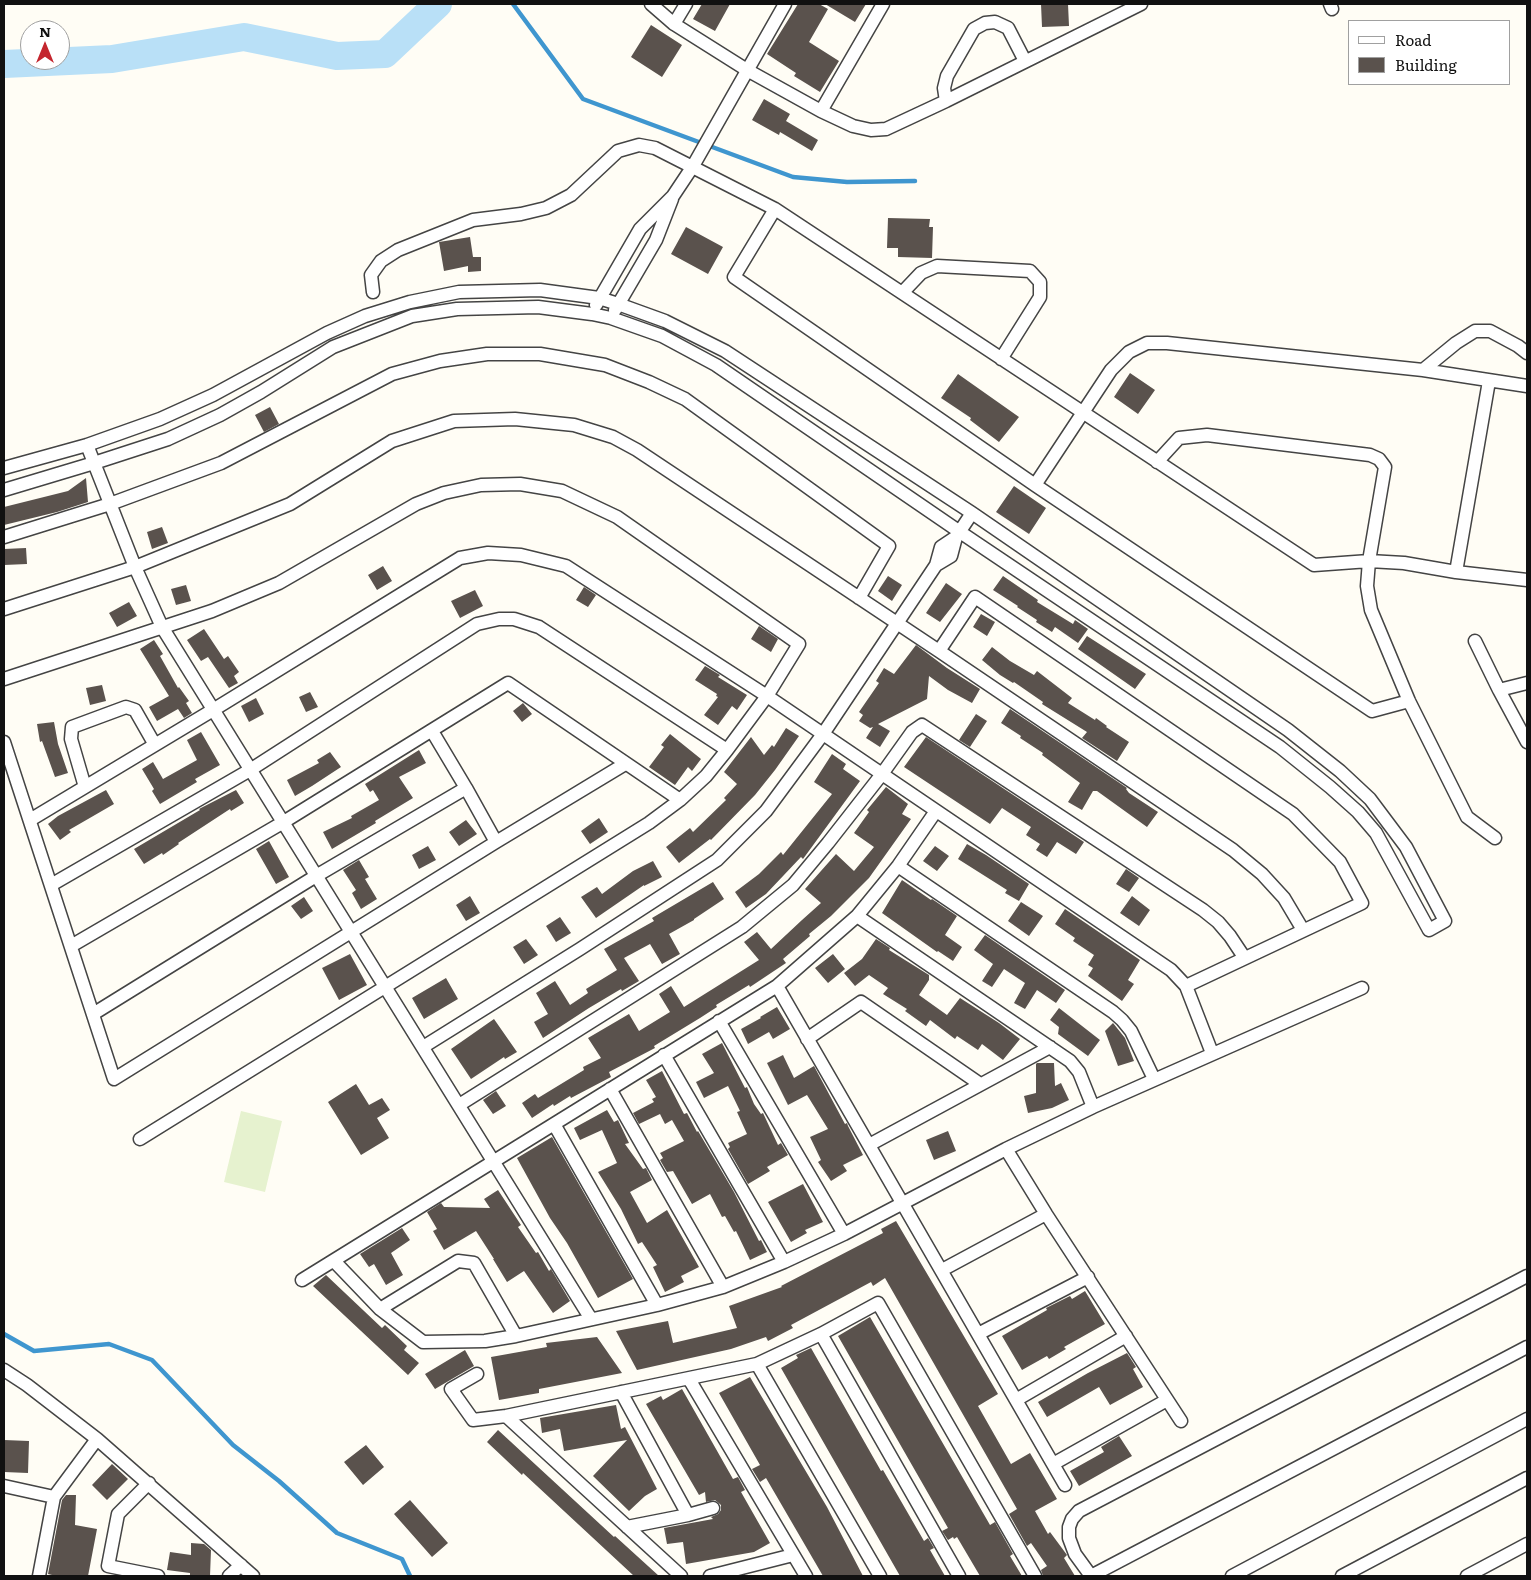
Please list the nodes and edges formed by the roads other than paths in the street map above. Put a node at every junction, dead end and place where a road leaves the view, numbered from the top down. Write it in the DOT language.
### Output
graph roads {
  1 [pos="651,4"];
  2 [pos="686,4"];
  3 [pos="785,4"];
  4 [pos="883,4"];
  5 [pos="1141,4"];
  6 [pos="674,24"];
  7 [pos="1025,61"];
  8 [pos="747,70"];
  9 [pos="946,101"];
  10 [pos="821,111"];
  11 [pos="693,166"];
  12 [pos="673,196"];
  13 [pos="775,209"];
  14 [pos="630,246"];
  15 [pos="646,256"];
  16 [pos="373,292"];
  17 [pos="902,293"];
  18 [pos="599,298"];
  19 [pos="618,304"];
  20 [pos="592,314"];
  21 [pos="611,318"];
  22 [pos="1527,353"];
  23 [pos="1001,358"];
  24 [pos="1423,370"];
  25 [pos="1490,381"];
  26 [pos="1527,386"];
  27 [pos="1082,413"];
  28 [pos="87,445"];
  29 [pos="1157,462"];
  30 [pos="94,463"];
  31 [pos="4,468"];
  32 [pos="1035,485"];
  33 [pos="4,490"];
  34 [pos="110,504"];
  35 [pos="972,513"];
  36 [pos="958,535"];
  37 [pos="4,537"];
  38 [pos="1369,561"];
  39 [pos="135,567"];
  40 [pos="1456,572"];
  41 [pos="1527,580"];
  42 [pos="859,598"];
  43 [pos="4,609"];
  44 [pos="897,624"];
  45 [pos="162,627"];
  46 [pos="1476,642"];
  47 [pos="939,651"];
  48 [pos="4,679"];
  49 [pos="1527,683"];
  50 [pos="1499,690"];
  51 [pos="767,696"];
  52 [pos="1409,701"];
  53 [pos="213,710"];
  54 [pos="432,731"];
  55 [pos="824,734"];
  56 [pos="4,742"];
  57 [pos="1527,742"];
  58 [pos="155,745"];
  59 [pos="727,750"];
  60 [pos="625,764"];
  61 [pos="250,770"];
  62 [pos="882,774"];
  63 [pos="85,787"];
  64 [pos="466,788"];
  65 [pos="680,800"];
  66 [pos="936,811"];
  67 [pos="30,820"];
  68 [pos="282,823"];
  69 [pos="1495,838"];
  70 [pos="496,842"];
  71 [pos="898,866"];
  72 [pos="316,876"];
  73 [pos="51,885"];
  74 [pos="857,916"];
  75 [pos="1303,930"];
  76 [pos="351,933"];
  77 [pos="71,946"];
  78 [pos="1244,957"];
  79 [pos="776,986"];
  80 [pos="1186,986"];
  81 [pos="386,988"];
  82 [pos="1362,988"];
  83 [pos="94,1014"];
  84 [pos="718,1021"];
  85 [pos="807,1039"];
  86 [pos="423,1047"];
  87 [pos="1050,1047"];
  88 [pos="1212,1053"];
  89 [pos="664,1055"];
  90 [pos="1154,1079"];
  91 [pos="980,1084"];
  92 [pos="610,1089"];
  93 [pos="459,1105"];
  94 [pos="1093,1107"];
  95 [pos="554,1124"];
  96 [pos="140,1139"];
  97 [pos="869,1145"];
  98 [pos="1006,1149"];
  99 [pos="494,1162"];
  100 [pos="902,1203"];
  101 [pos="1046,1214"];
  102 [pos="844,1234"];
  103 [pos="334,1261"];
  104 [pos="784,1262"];
  105 [pos="942,1270"];
  106 [pos="1527,1276"];
  107 [pos="1088,1277"];
  108 [pos="302,1280"];
  109 [pos="722,1287"];
  110 [pos="657,1305"];
  111 [pos="380,1308"];
  112 [pos="590,1318"];
  113 [pos="821,1334"];
  114 [pos="978,1334"];
  115 [pos="516,1336"];
  116 [pos="1126,1336"];
  117 [pos="1527,1347"];
  118 [pos="758,1364"];
  119 [pos="4,1370"];
  120 [pos="477,1374"];
  121 [pos="689,1379"];
  122 [pos="621,1392"];
  123 [pos="1016,1400"];
  124 [pos="1167,1400"];
  125 [pos="506,1416"];
  126 [pos="1527,1419"];
  127 [pos="1181,1421"];
  128 [pos="98,1439"];
  129 [pos="1053,1464"];
  130 [pos="1527,1478"];
  131 [pos="149,1483"];
  132 [pos="1065,1485"];
  133 [pos="4,1486"];
  134 [pos="54,1497"];
  135 [pos="713,1508"];
  136 [pos="688,1515"];
  137 [pos="627,1527"];
  138 [pos="1527,1544"];
  139 [pos="793,1556"];
  140 [pos="241,1565"];
  141 [pos="39,1576"];
  142 [pos="158,1576"];
  143 [pos="229,1576"];
  144 [pos="253,1576"];
  145 [pos="681,1576"];
  146 [pos="710,1576"];
  147 [pos="806,1576"];
  148 [pos="880,1576"];
  149 [pos="959,1576"];
  150 [pos="1035,1576"];
  151 [pos="1091,1576"];
  152 [pos="1232,1576"];
  153 [pos="1342,1576"];
  154 [pos="1466,1576"];
  1 -- 6 [label="street"];
  2 -- 6 [label="street"];
  3 -- 8 [label="street"];
  4 -- 10 [label="street"];
  5 -- 7 [label="street"];
  6 -- 8 [label="street"];
  7 -- 9 [label="street"];
  7 -- 9 [label="street"];
  8 -- 10 [label="street"];
  8 -- 11 [label="street"];
  9 -- 10 [label="street"];
  11 -- 12 [label="street"];
  11 -- 13 [label="street"];
  11 -- 16 [label="street"];
  12 -- 14 [label="street"];
  12 -- 15 [label="street"];
  13 -- 17 [label="street"];
  13 -- 32 [label="street"];
  14 -- 15 [label="street"];
  14 -- 18 [label="street"];
  15 -- 19 [label="street"];
  17 -- 23 [label="street"];
  17 -- 23 [label="street"];
  18 -- 19 [label="street"];
  18 -- 20 [label="street"];
  18 -- 28 [label="street"];
  19 -- 21 [label="street"];
  19 -- 35 [label="street"];
  20 -- 21 [label="street"];
  20 -- 30 [label="street"];
  21 -- 36 [label="street"];
  22 -- 24 [label="street"];
  23 -- 27 [label="street"];
  24 -- 25 [label="street"];
  24 -- 27 [label="street"];
  25 -- 26 [label="street"];
  25 -- 40 [label="street"];
  27 -- 29 [label="street"];
  27 -- 32 [label="street"];
  28 -- 30 [label="street"];
  28 -- 31 [label="street"];
  29 -- 38 [label="street"];
  29 -- 38 [label="street"];
  30 -- 33 [label="street"];
  30 -- 34 [label="street"];
  32 -- 52 [label="street"];
  34 -- 37 [label="street"];
  34 -- 39 [label="street"];
  34 -- 42 [label="street"];
  35 -- 36 [label="street"];
  35 -- 36 [label="street"];
  36 -- 44 [label="street"];
  38 -- 40 [label="street"];
  38 -- 52 [label="street"];
  39 -- 42 [label="street"];
  39 -- 43 [label="street"];
  39 -- 45 [label="street"];
  40 -- 41 [label="street"];
  42 -- 44 [label="street"];
  44 -- 47 [label="street"];
  44 -- 55 [label="street"];
  45 -- 48 [label="street"];
  45 -- 51 [label="street"];
  45 -- 53 [label="street"];
  46 -- 50 [label="street"];
  47 -- 75 [label="street"];
  47 -- 75 [label="street"];
  49 -- 50 [label="street"];
  50 -- 57 [label="street"];
  51 -- 53 [label="street"];
  51 -- 55 [label="street"];
  51 -- 59 [label="street"];
  52 -- 69 [label="street"];
  53 -- 58 [label="street"];
  53 -- 61 [label="street"];
  54 -- 60 [label="street"];
  54 -- 64 [label="street"];
  54 -- 68 [label="street"];
  55 -- 62 [label="street"];
  55 -- 86 [label="street"];
  56 -- 67 [label="street"];
  58 -- 63 [label="street"];
  58 -- 63 [label="street"];
  59 -- 61 [label="street"];
  59 -- 65 [label="street"];
  60 -- 65 [label="street"];
  60 -- 70 [label="street"];
  61 -- 68 [label="street"];
  61 -- 73 [label="street"];
  62 -- 66 [label="street"];
  62 -- 78 [label="street"];
  62 -- 93 [label="street"];
  63 -- 67 [label="street"];
  64 -- 70 [label="street"];
  64 -- 72 [label="street"];
  65 -- 81 [label="street"];
  66 -- 71 [label="street"];
  66 -- 80 [label="street"];
  67 -- 73 [label="street"];
  68 -- 72 [label="street"];
  68 -- 77 [label="street"];
  70 -- 76 [label="street"];
  71 -- 74 [label="street"];
  71 -- 90 [label="street"];
  72 -- 76 [label="street"];
  72 -- 83 [label="street"];
  73 -- 77 [label="street"];
  74 -- 79 [label="street"];
  74 -- 87 [label="street"];
  75 -- 78 [label="street"];
  76 -- 81 [label="street"];
  76 -- 83 [label="street"];
  77 -- 83 [label="street"];
  78 -- 80 [label="street"];
  79 -- 84 [label="street"];
  79 -- 85 [label="street"];
  80 -- 88 [label="street"];
  81 -- 86 [label="street"];
  81 -- 96 [label="street"];
  82 -- 88 [label="street"];
  84 -- 89 [label="street"];
  84 -- 102 [label="street"];
  85 -- 91 [label="street"];
  85 -- 97 [label="street"];
  86 -- 93 [label="street"];
  87 -- 91 [label="street"];
  87 -- 94 [label="street"];
  88 -- 90 [label="street"];
  89 -- 92 [label="street"];
  89 -- 104 [label="street"];
  90 -- 94 [label="street"];
  91 -- 97 [label="street"];
  92 -- 95 [label="street"];
  92 -- 109 [label="street"];
  93 -- 99 [label="street"];
  94 -- 98 [label="street"];
  95 -- 99 [label="street"];
  95 -- 110 [label="street"];
  97 -- 100 [label="street"];
  98 -- 100 [label="street"];
  98 -- 101 [label="street"];
  99 -- 103 [label="street"];
  99 -- 112 [label="street"];
  100 -- 102 [label="street"];
  100 -- 105 [label="street"];
  101 -- 105 [label="street"];
  101 -- 107 [label="street"];
  102 -- 104 [label="street"];
  103 -- 108 [label="street"];
  103 -- 111 [label="street"];
  104 -- 109 [label="street"];
  105 -- 114 [label="street"];
  106 -- 151 [label="street"];
  107 -- 114 [label="street"];
  107 -- 116 [label="street"];
  109 -- 110 [label="street"];
  110 -- 112 [label="street"];
  111 -- 115 [label="street"];
  111 -- 115 [label="street"];
  112 -- 115 [label="street"];
  113 -- 118 [label="street"];
  113 -- 149 [label="street"];
  113 -- 150 [label="street"];
  114 -- 123 [label="street"];
  116 -- 123 [label="street"];
  116 -- 124 [label="street"];
  117 -- 151 [label="street"];
  118 -- 121 [label="street"];
  118 -- 148 [label="street"];
  119 -- 128 [label="street"];
  120 -- 125 [label="street"];
  121 -- 122 [label="street"];
  121 -- 139 [label="street"];
  122 -- 125 [label="street"];
  122 -- 136 [label="street"];
  123 -- 129 [label="street"];
  124 -- 127 [label="street"];
  124 -- 129 [label="street"];
  125 -- 137 [label="street"];
  126 -- 152 [label="street"];
  128 -- 131 [label="street"];
  128 -- 134 [label="street"];
  129 -- 132 [label="street"];
  130 -- 153 [label="street"];
  131 -- 140 [label="street"];
  131 -- 142 [label="street"];
  133 -- 134 [label="street"];
  134 -- 141 [label="street"];
  135 -- 136 [label="street"];
  136 -- 137 [label="street"];
  137 -- 145 [label="street"];
  138 -- 154 [label="street"];
  139 -- 146 [label="street"];
  139 -- 147 [label="street"];
  140 -- 143 [label="street"];
  140 -- 144 [label="street"];
}
